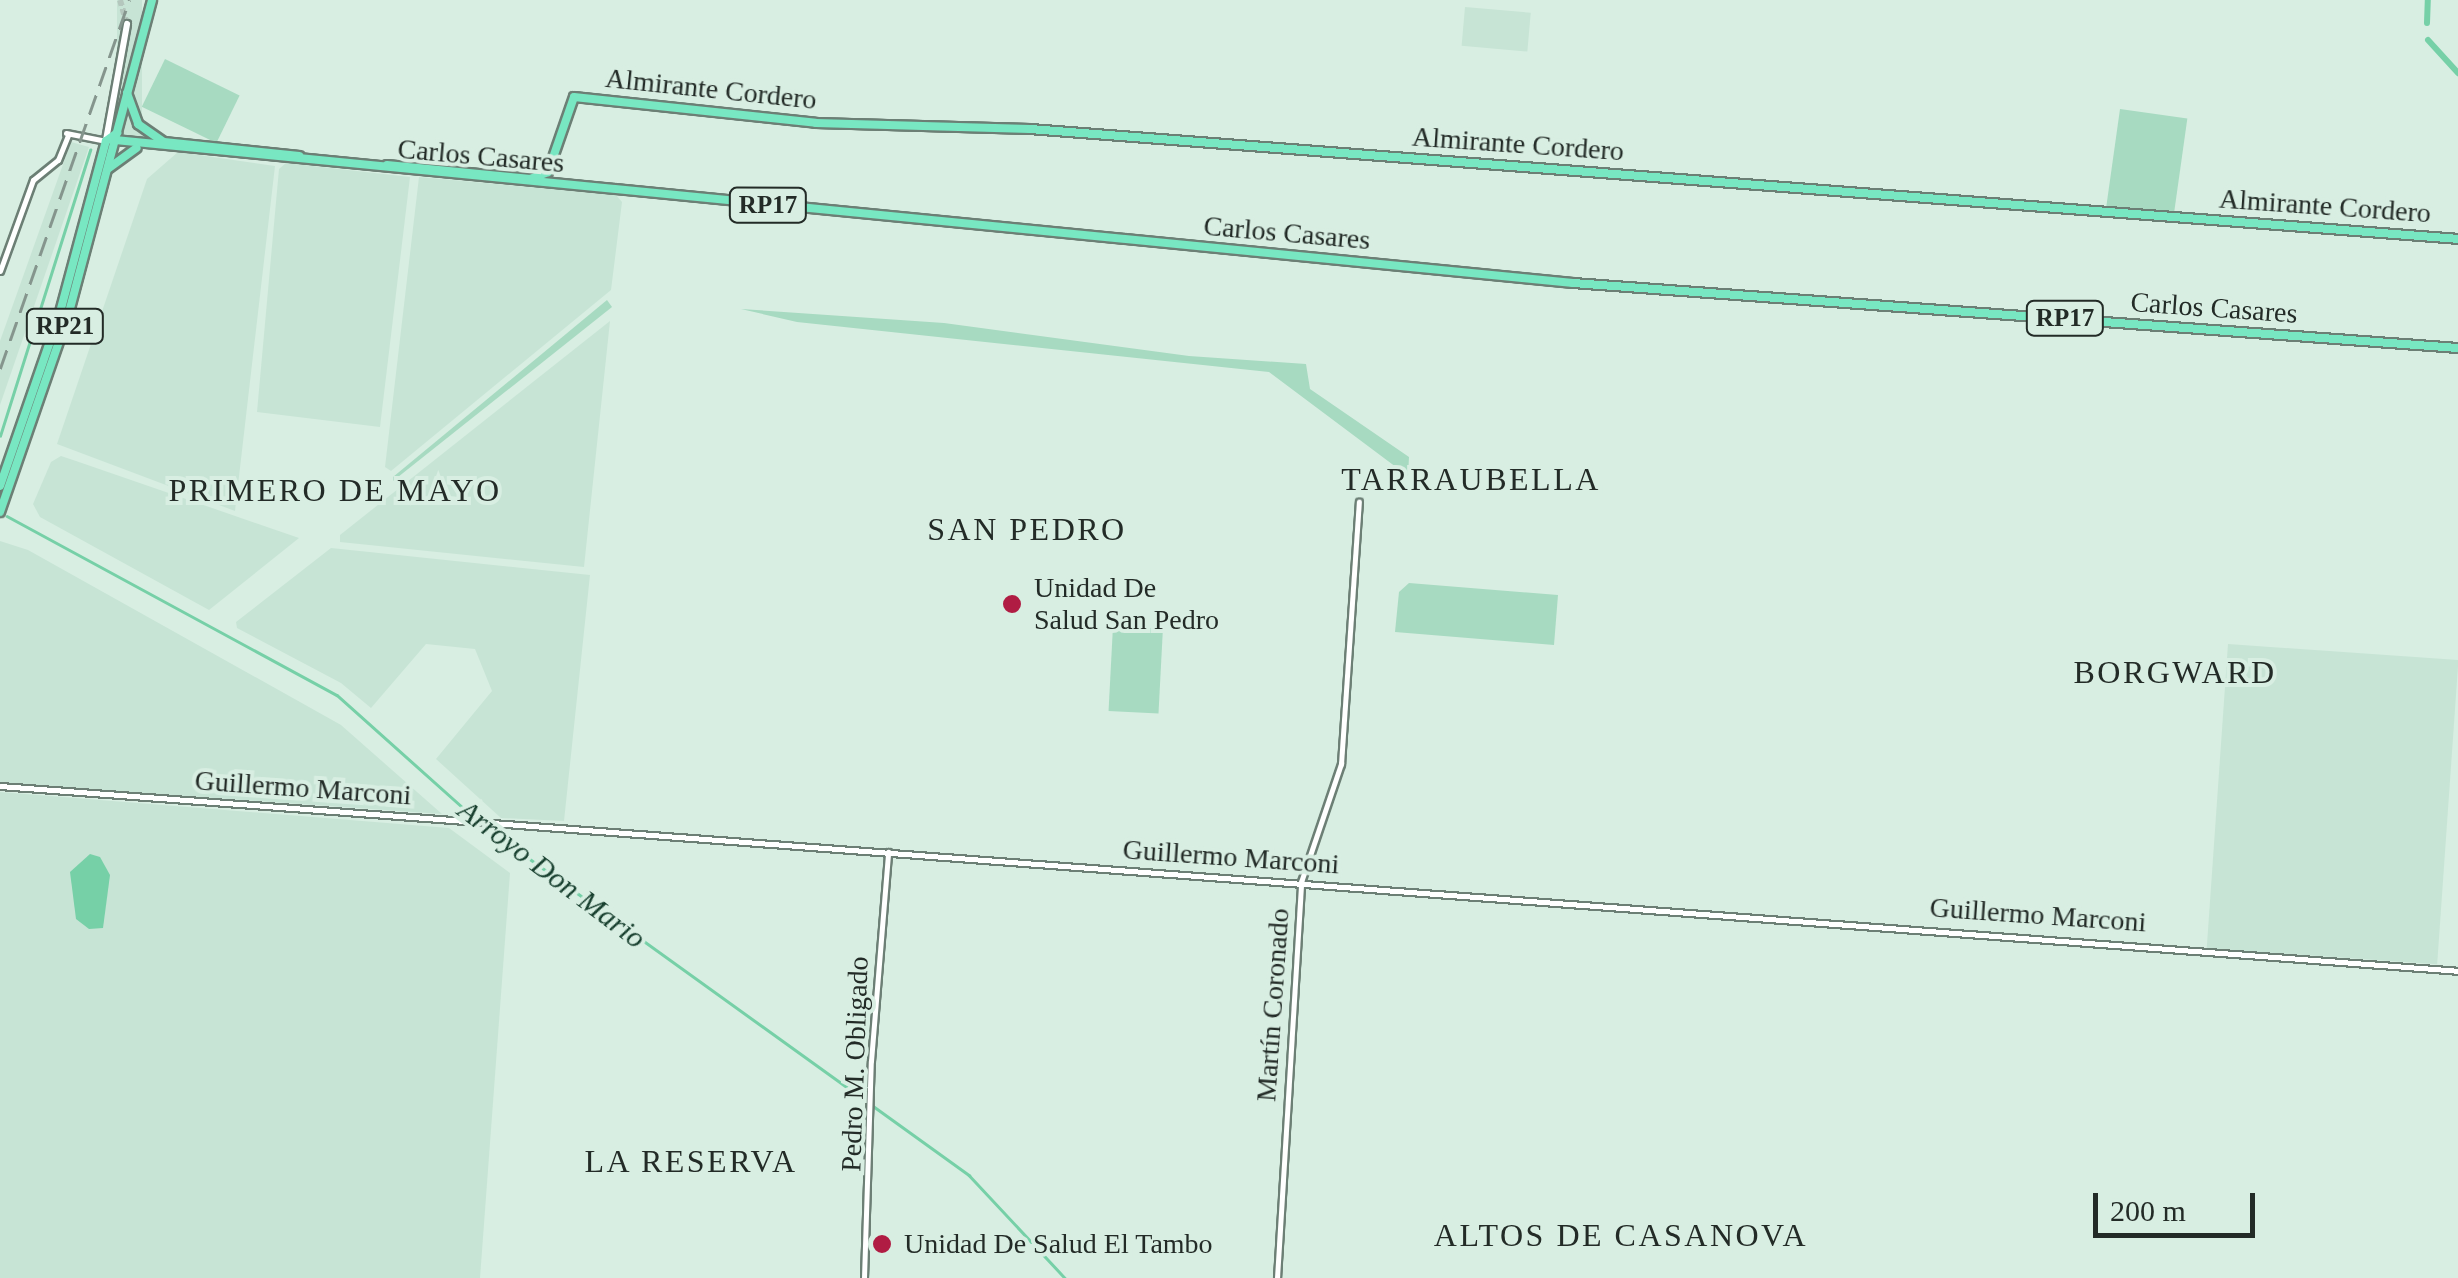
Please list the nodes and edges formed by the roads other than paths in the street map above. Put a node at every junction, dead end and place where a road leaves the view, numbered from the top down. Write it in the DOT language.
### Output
graph roads {
  1 [pos="152,0"];
  2 [pos="127,24"];
  3 [pos="127,92"];
  4 [pos="112,138"];
  5 [pos="163,144"];
  6 [pos="106,171"];
  7 [pos="548,172"];
  8 [pos="562,186"];
  9 [pos="2458,238"];
  10 [pos="0,270"];
  11 [pos="2458,348"];
  12 [pos="2,482"];
  13 [pos="5,498"];
  14 [pos="1359,502"];
  15 [pos="1,510"];
  16 [pos="0,786"];
  17 [pos="888,852"];
  18 [pos="1301,882"];
  19 [pos="2458,970"];
  20 [pos="864,1278"];
  21 [pos="1276,1278"];
  1 -- 3 [label="main road, RP21"];
  2 -- 4 [label="main road"];
  3 -- 4 [label="main road, RP21"];
  3 -- 5 [label="main road"];
  4 -- 5 [label="main road, Carlos Casares / RP17"];
  4 -- 6 [label="main road, RP21"];
  4 -- 10 [label="street, Carlos Casares"];
  4 -- 12 [label="main road, RP21"];
  5 -- 6 [label="main road, RP17"];
  5 -- 7 [label="main road, Carlos Casares / RP17"];
  5 -- 8 [label="main road, Carlos Casares / RP17"];
  6 -- 13 [label="main road, RP21"];
  7 -- 8 [label="main road"];
  7 -- 9 [label="main road, Almirante Cordero"];
  8 -- 11 [label="main road, Carlos Casares / RP17"];
  12 -- 13 [label="main road"];
  13 -- 15 [label="main road, RP21"];
  14 -- 18 [label="street, Martín Coronado"];
  16 -- 17 [label="street, Guillermo Marconi"];
  17 -- 18 [label="street, Guillermo Marconi"];
  17 -- 20 [label="street, Pedro M. Obligado"];
  18 -- 19 [label="street, Guillermo Marconi"];
  18 -- 21 [label="street, Martín Coronado"];
}
